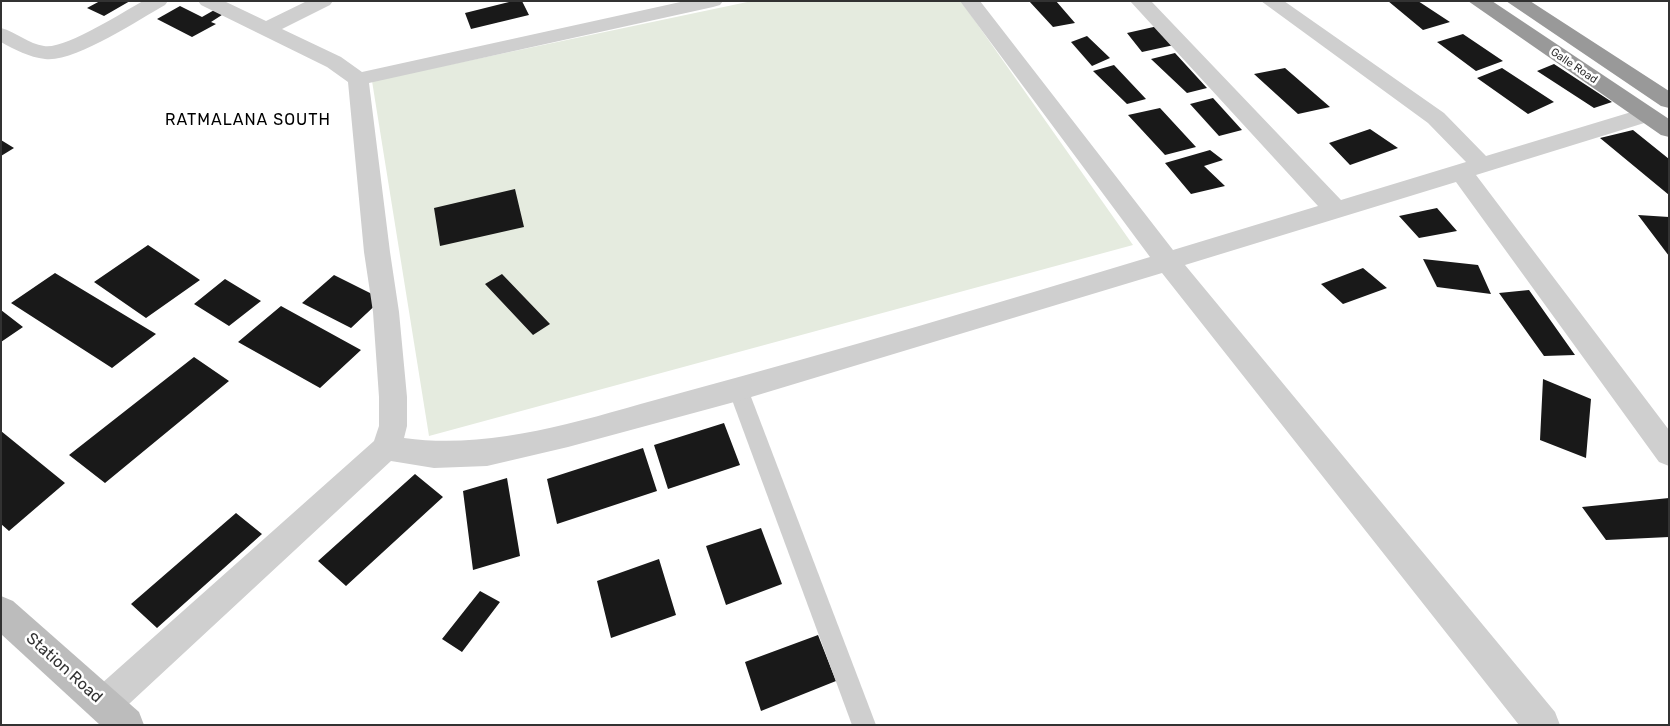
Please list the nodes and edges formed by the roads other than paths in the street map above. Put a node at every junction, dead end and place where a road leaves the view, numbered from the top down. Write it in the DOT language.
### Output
graph roads {
  1 [pos="158,1"];
  2 [pos="208,1"];
  3 [pos="323,1"];
  4 [pos="608,1"];
  5 [pos="713,1"];
  6 [pos="970,1"];
  7 [pos="1140,1"];
  8 [pos="1271,1"];
  9 [pos="1478,1"];
  10 [pos="1516,1"];
  11 [pos="620,21"];
  12 [pos="267,29"];
  13 [pos="1,34"];
  14 [pos="358,79"];
  15 [pos="1669,101"];
  16 [pos="1646,114"];
  17 [pos="1669,130"];
  18 [pos="1472,168"];
  19 [pos="1337,211"];
  20 [pos="1166,260"];
  21 [pos="738,389"];
  22 [pos="386,448"];
  23 [pos="1669,453"];
  24 [pos="1,612"];
  25 [pos="116,714"];
  26 [pos="864,725"];
  27 [pos="1542,725"];
  1 -- 13 [label="street"];
  2 -- 12 [label="street"];
  3 -- 12 [label="street"];
  4 -- 11 [label="street"];
  5 -- 11 [label="street"];
  6 -- 20 [label="street"];
  7 -- 19 [label="street"];
  8 -- 18 [label="street"];
  9 -- 16 [label="highway, Galle Road"];
  10 -- 15 [label="highway, Galle Road"];
  11 -- 14 [label="street"];
  12 -- 14 [label="street"];
  14 -- 22 [label="street"];
  16 -- 17 [label="highway, Galle Road"];
  16 -- 18 [label="street"];
  18 -- 19 [label="street"];
  18 -- 23 [label="street"];
  19 -- 20 [label="street"];
  20 -- 21 [label="street"];
  20 -- 27 [label="street"];
  21 -- 22 [label="street"];
  21 -- 26 [label="lane"];
  22 -- 25 [label="street"];
  24 -- 25 [label="street, Station Road"];
}
